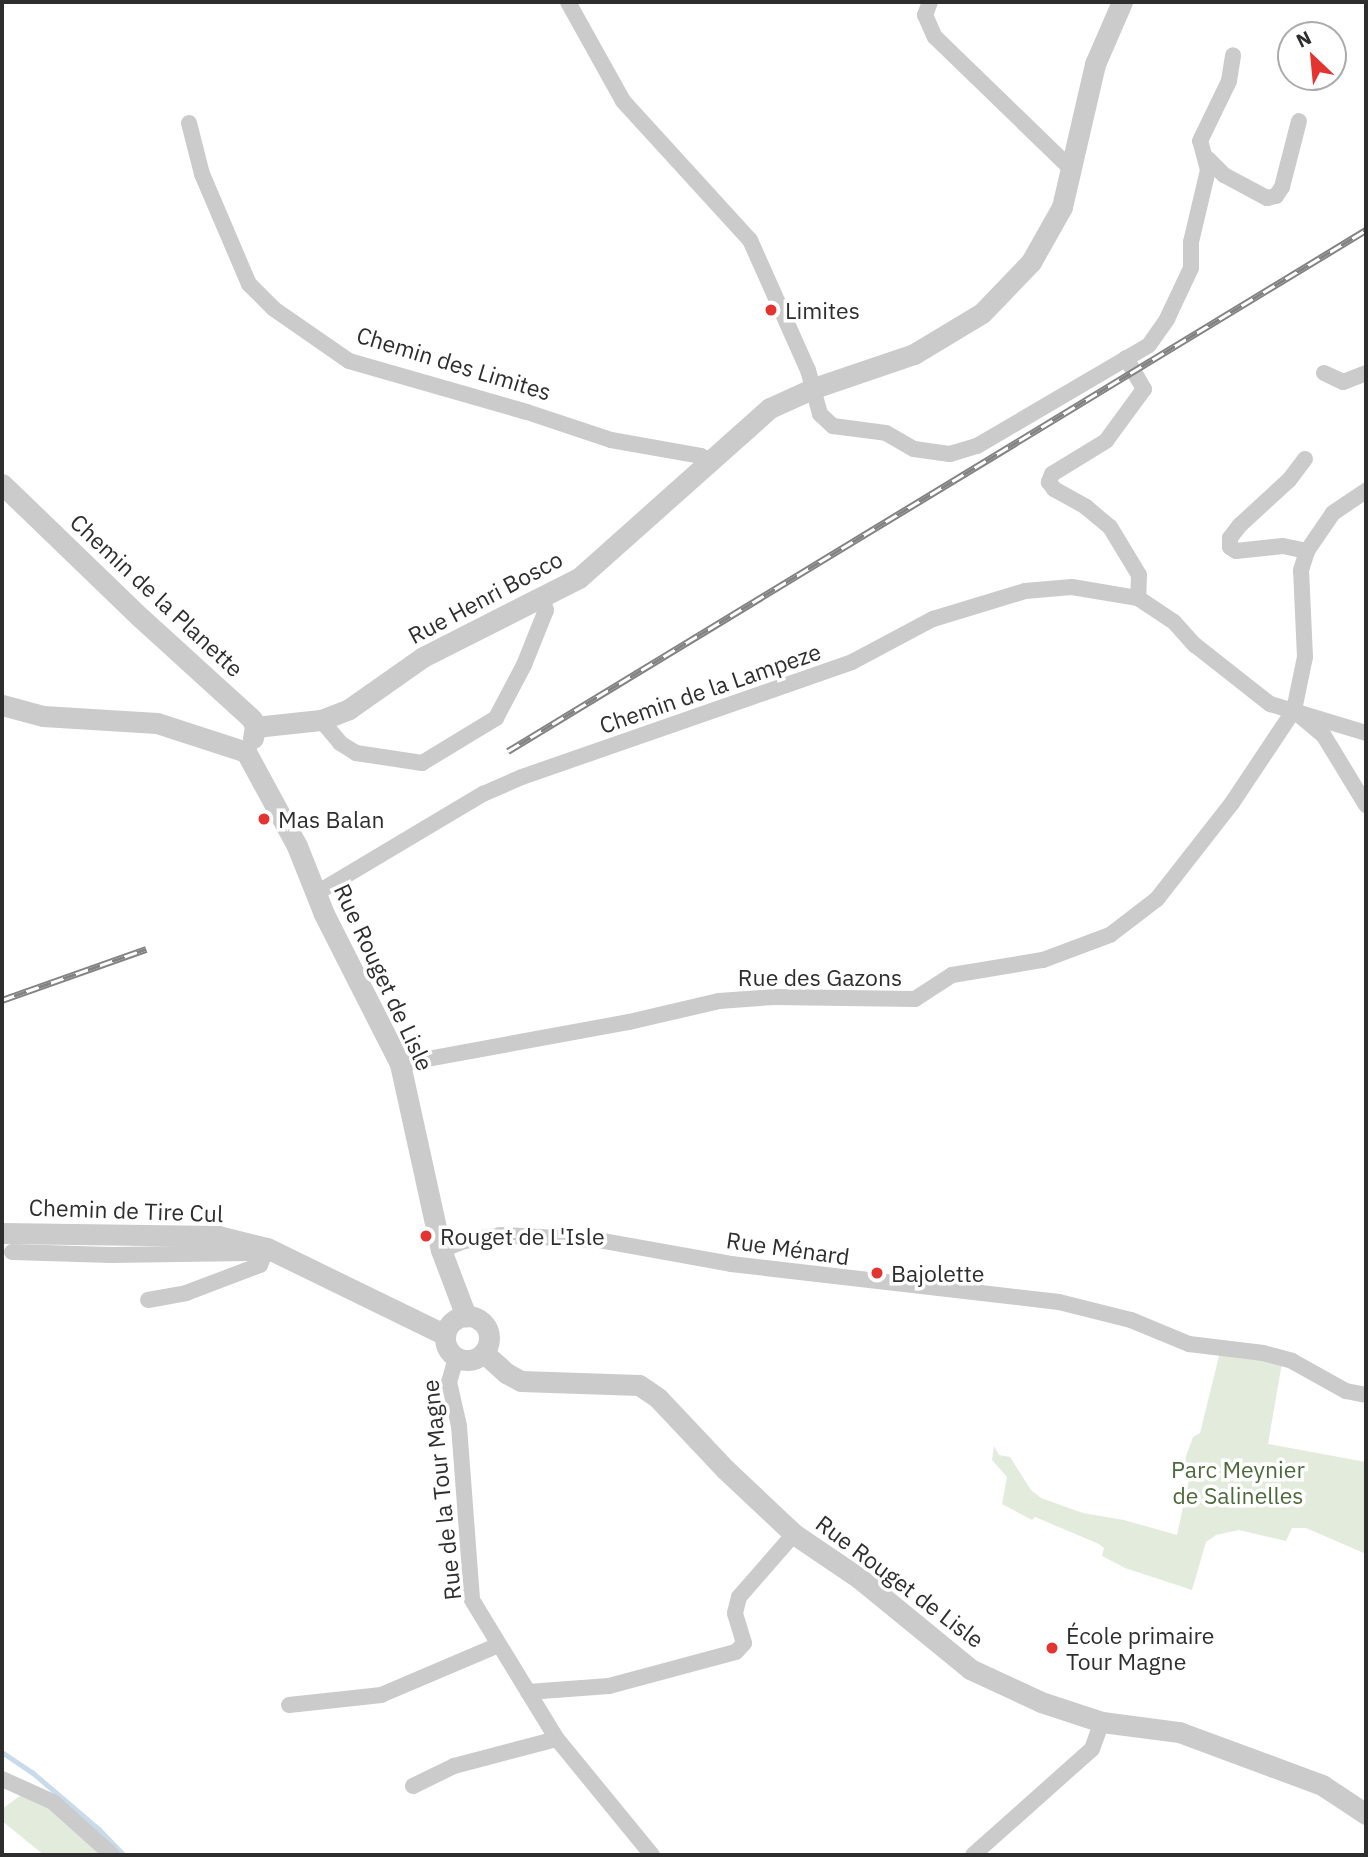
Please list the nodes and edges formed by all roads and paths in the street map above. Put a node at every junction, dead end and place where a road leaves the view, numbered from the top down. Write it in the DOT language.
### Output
graph roads {
  1 [pos="568,2"];
  2 [pos="930,2"];
  3 [pos="1122,2"];
  4 [pos="1233,55"];
  5 [pos="1299,121"];
  6 [pos="189,123"];
  7 [pos="1208,159"];
  8 [pos="1071,169"];
  9 [pos="1128,361"];
  10 [pos="1324,373"];
  11 [pos="1366,373"];
  12 [pos="814,388"];
  13 [pos="1305,459"];
  14 [pos="709,461"];
  15 [pos="2,484"];
  16 [pos="1366,491"];
  17 [pos="1307,551"];
  18 [pos="1139,598"];
  19 [pos="542,599"];
  20 [pos="2,705"];
  21 [pos="1294,710"];
  22 [pos="321,719"];
  23 [pos="255,727"];
  24 [pos="1366,733"];
  25 [pos="246,752"];
  26 [pos="1366,805"];
  27 [pos="315,894"];
  28 [pos="400,1064"];
  29 [pos="2,1233"];
  30 [pos="267,1248"];
  31 [pos="441,1250"];
  32 [pos="12,1252"];
  33 [pos="148,1300"];
  34 [pos="466,1316"];
  35 [pos="445,1335"];
  36 [pos="484,1353"];
  37 [pos="456,1358"];
  38 [pos="1366,1395"];
  39 [pos="794,1534"];
  40 [pos="499,1644"];
  41 [pos="528,1692"];
  42 [pos="289,1705"];
  43 [pos="1102,1722"];
  44 [pos="557,1739"];
  45 [pos="2,1779"];
  46 [pos="412,1786"];
  47 [pos="1366,1814"];
  48 [pos="112,1855"];
  49 [pos="652,1855"];
  50 [pos="972,1855"];
  1 -- 12 [label="street"];
  2 -- 8 [label="street"];
  3 -- 8 [label="street"];
  4 -- 7 [label="street"];
  5 -- 7 [label="street"];
  6 -- 14 [label="street, Chemin des Limites"];
  7 -- 9 [label="street"];
  8 -- 12 [label="street"];
  9 -- 12 [label="street"];
  9 -- 18 [label="street"];
  10 -- 11 [label="street"];
  12 -- 14 [label="street, Rue Henri Bosco"];
  13 -- 17 [label="street"];
  14 -- 19 [label="street, Rue Henri Bosco"];
  15 -- 23 [label="street, Chemin de la Planette"];
  16 -- 17 [label="street"];
  17 -- 21 [label="street"];
  18 -- 21 [label="street"];
  18 -- 27 [label="street, Chemin de la Lampeze"];
  19 -- 22 [label="street, Rue Henri Bosco"];
  19 -- 22 [label="street"];
  20 -- 25 [label="street"];
  21 -- 24 [label="street"];
  21 -- 26 [label="street"];
  21 -- 28 [label="street, Rue des Gazons"];
  22 -- 23 [label="street, Rue Henri Bosco"];
  23 -- 25 [label="street"];
  25 -- 27 [label="street, Rue Rouget de Lisle"];
  27 -- 28 [label="street, Rue Rouget de Lisle"];
  28 -- 31 [label="street, Rue Rouget de Lisle"];
  29 -- 30 [label="street, Chemin de Tire Cul"];
  30 -- 32 [label="street"];
  30 -- 33 [label="street"];
  30 -- 35 [label="street, Chemin de Tire Cul"];
  31 -- 34 [label="street, Rue Rouget de Lisle"];
  31 -- 38 [label="street, Rue Ménard"];
  34 -- 35 [label="street"];
  34 -- 36 [label="street"];
  35 -- 37 [label="street"];
  36 -- 37 [label="street"];
  36 -- 39 [label="street, Rue Rouget de Lisle"];
  37 -- 40 [label="street, Rue de la Tour Magne"];
  39 -- 41 [label="street"];
  39 -- 43 [label="street, Rue Rouget de Lisle"];
  40 -- 41 [label="street, Rue de la Tour Magne"];
  40 -- 42 [label="street"];
  41 -- 44 [label="street, Rue de la Tour Magne"];
  43 -- 47 [label="street, Rue Rouget de Lisle"];
  43 -- 50 [label="street"];
  44 -- 46 [label="street"];
  44 -- 49 [label="street, Rue de la Tour Magne"];
  45 -- 48 [label="street"];
}
